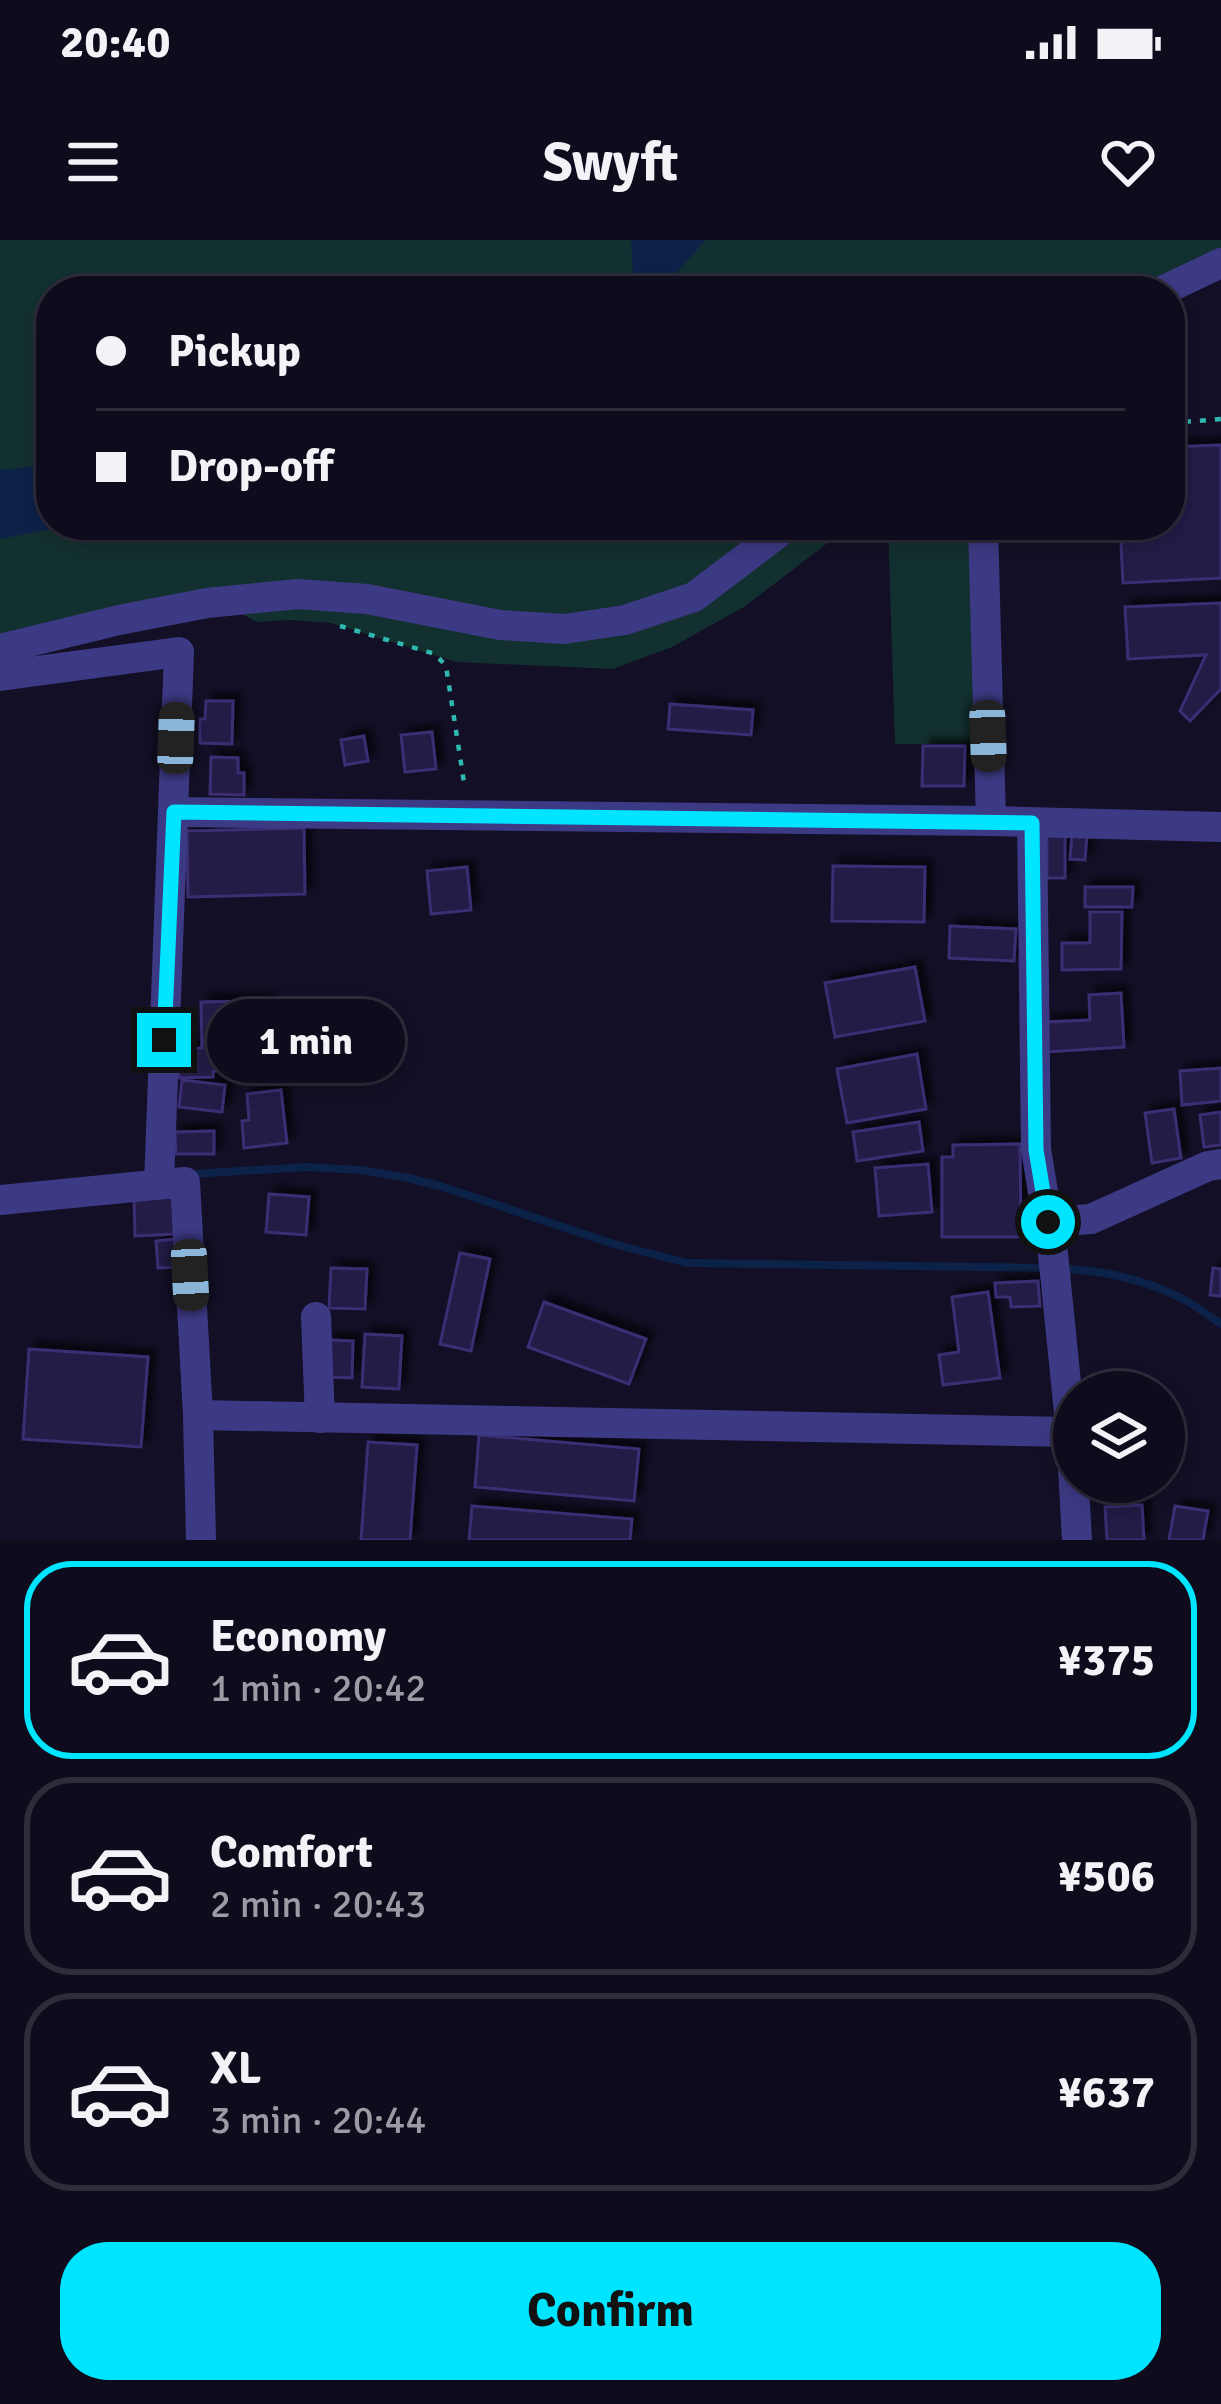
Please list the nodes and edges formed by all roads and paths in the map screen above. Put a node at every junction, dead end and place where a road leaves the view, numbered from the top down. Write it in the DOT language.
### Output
graph roads {
  1 [pos="1221,262"];
  2 [pos="1185,280"];
  3 [pos="1221,419"];
  4 [pos="1185,422"];
  5 [pos="769,540"];
  6 [pos="983,540"];
  7 [pos="331,623"];
  8 [pos="0,649"];
  9 [pos="0,676"];
  10 [pos="174,812"];
  11 [pos="469,815"];
  12 [pos="991,821"];
  13 [pos="1032,823"];
  14 [pos="1221,827"];
  15 [pos="1221,1164"];
  16 [pos="159,1184"];
  17 [pos="0,1200"];
  18 [pos="1048,1222"];
  19 [pos="316,1316"];
  20 [pos="1064,1371"];
  21 [pos="198,1415"];
  22 [pos="320,1418"];
  23 [pos="1053,1432"];
  24 [pos="1075,1503"];
  25 [pos="201,1540"];
  26 [pos="1077,1540"];
  1 -- 2 [label="street"];
  3 -- 4 [label="path"];
  5 -- 8 [label="street"];
  6 -- 12 [label="street"];
  7 -- 11 [label="path"];
  9 -- 10 [label="street"];
  10 -- 11 [label="street"];
  10 -- 16 [label="street"];
  11 -- 12 [label="street"];
  12 -- 13 [label="street"];
  13 -- 14 [label="street"];
  13 -- 18 [label="street"];
  15 -- 18 [label="street"];
  16 -- 17 [label="street"];
  16 -- 21 [label="street"];
  18 -- 20 [label="street"];
  19 -- 22 [label="street"];
  21 -- 22 [label="street"];
  21 -- 25 [label="street"];
  22 -- 23 [label="street"];
  24 -- 26 [label="street"];
}
